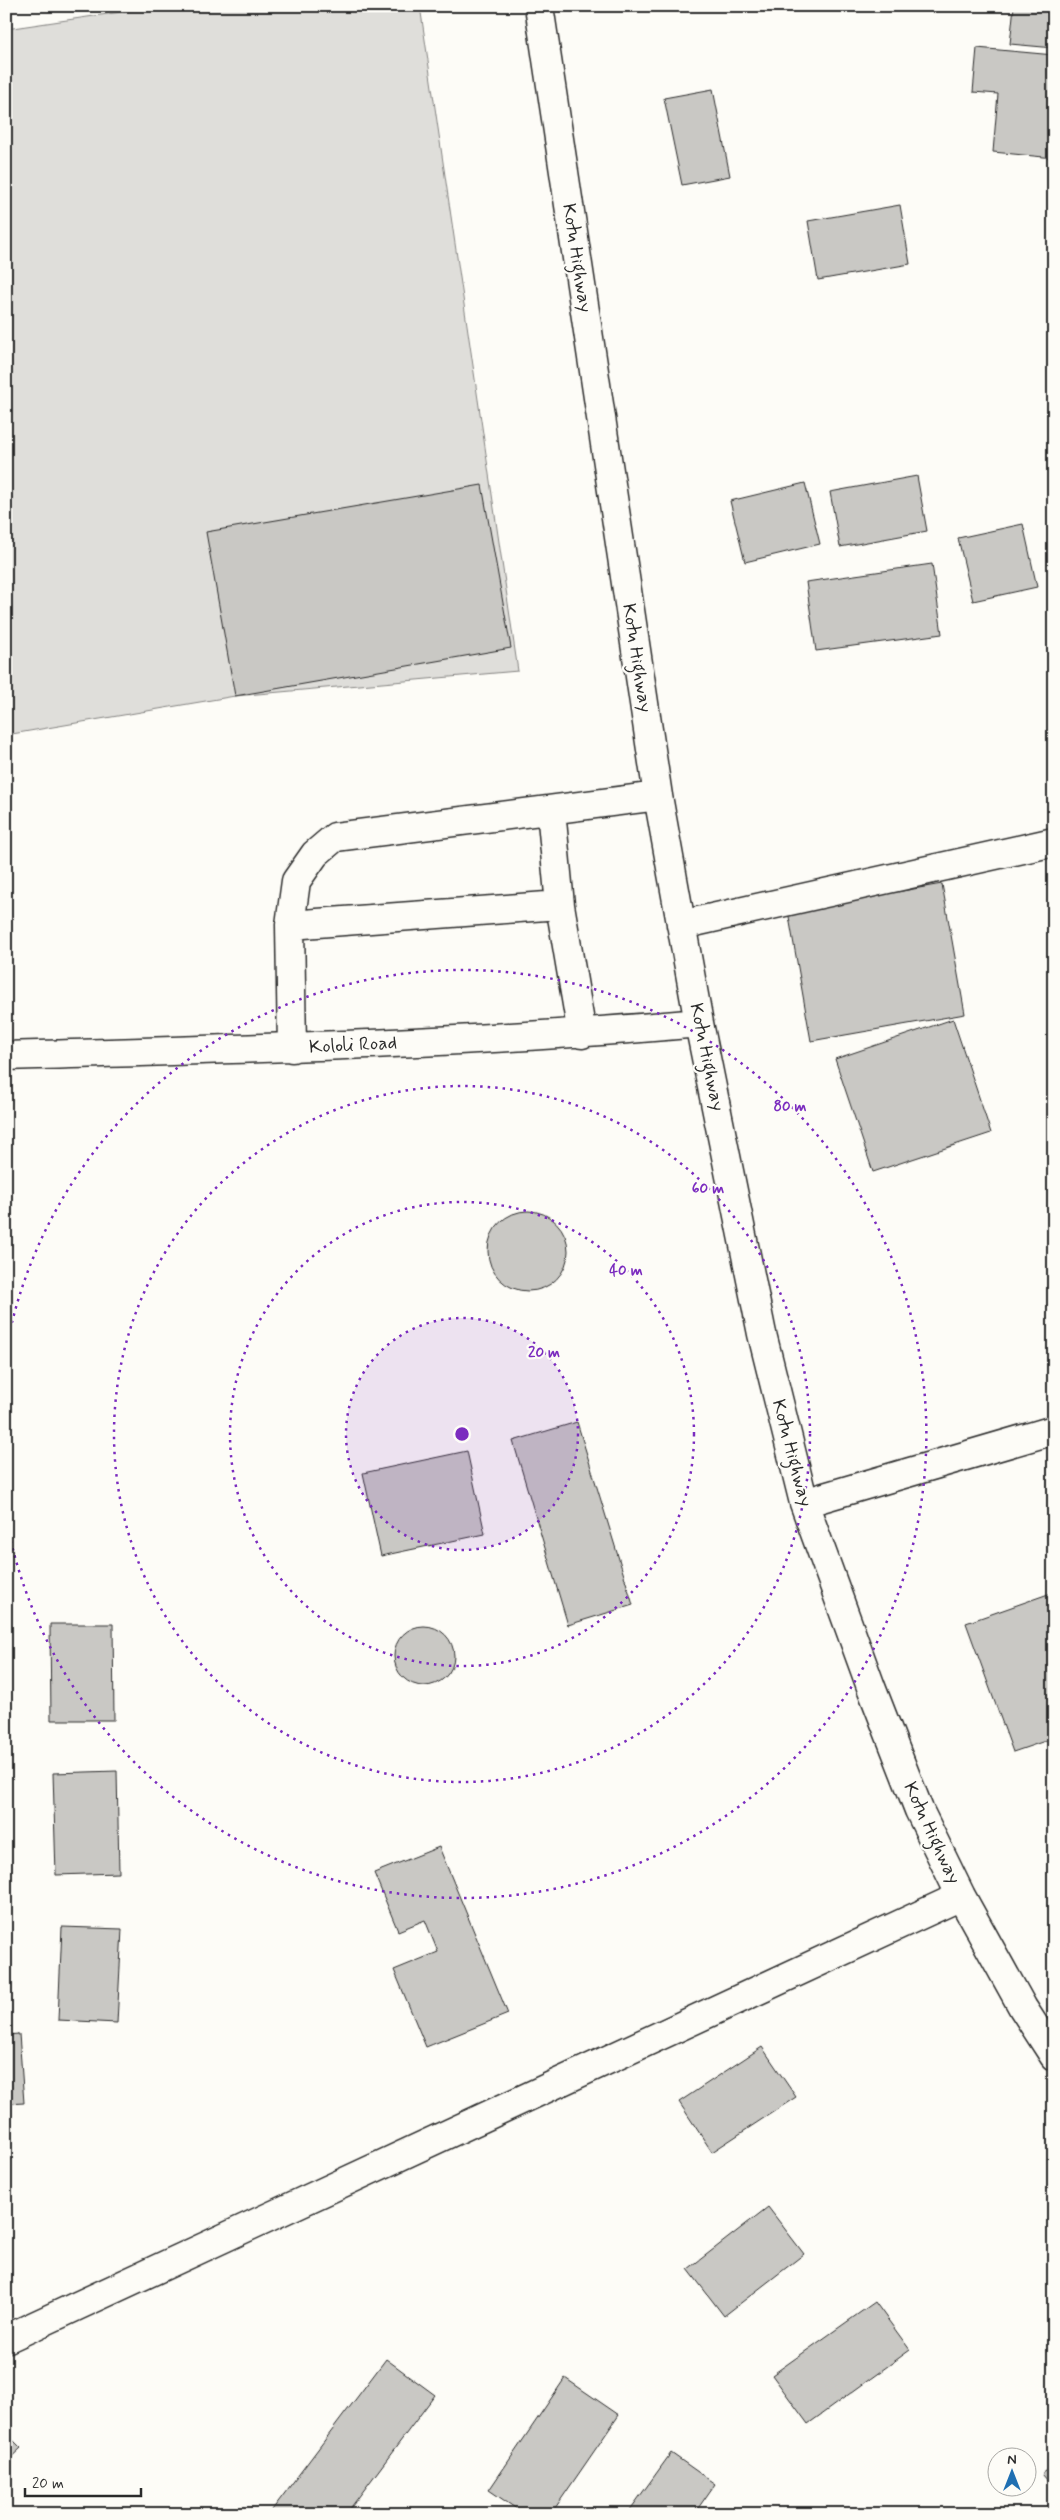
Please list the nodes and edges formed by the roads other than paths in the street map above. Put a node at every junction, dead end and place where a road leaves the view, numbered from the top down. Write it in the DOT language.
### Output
graph roads {
  1 [pos="539,6"];
  2 [pos="658,796"];
  3 [pos="551,810"];
  4 [pos="1054,842"];
  5 [pos="560,905"];
  6 [pos="290,925"];
  7 [pos="681,925"];
  8 [pos="699,1023"];
  9 [pos="582,1034"];
  10 [pos="292,1048"];
  11 [pos="6,1056"];
  12 [pos="1054,1430"];
  13 [pos="804,1503"];
  14 [pos="961,1896"];
  15 [pos="1054,2056"];
  16 [pos="6,2338"];
  1 -- 2 [label="street, Kotu Highway"];
  2 -- 3 [label="street"];
  2 -- 7 [label="street, Kotu Highway"];
  3 -- 5 [label="street"];
  3 -- 6 [label="street"];
  4 -- 7 [label="street"];
  5 -- 6 [label="street"];
  5 -- 9 [label="street"];
  6 -- 10 [label="street"];
  7 -- 8 [label="street, Kotu Highway"];
  8 -- 9 [label="street, Kololi Road"];
  8 -- 13 [label="street, Kotu Highway"];
  9 -- 10 [label="street, Kololi Road"];
  10 -- 11 [label="street, Kololi Road"];
  12 -- 13 [label="street"];
  13 -- 14 [label="street, Kotu Highway"];
  14 -- 15 [label="street, Kotu Highway"];
  14 -- 16 [label="street"];
}
